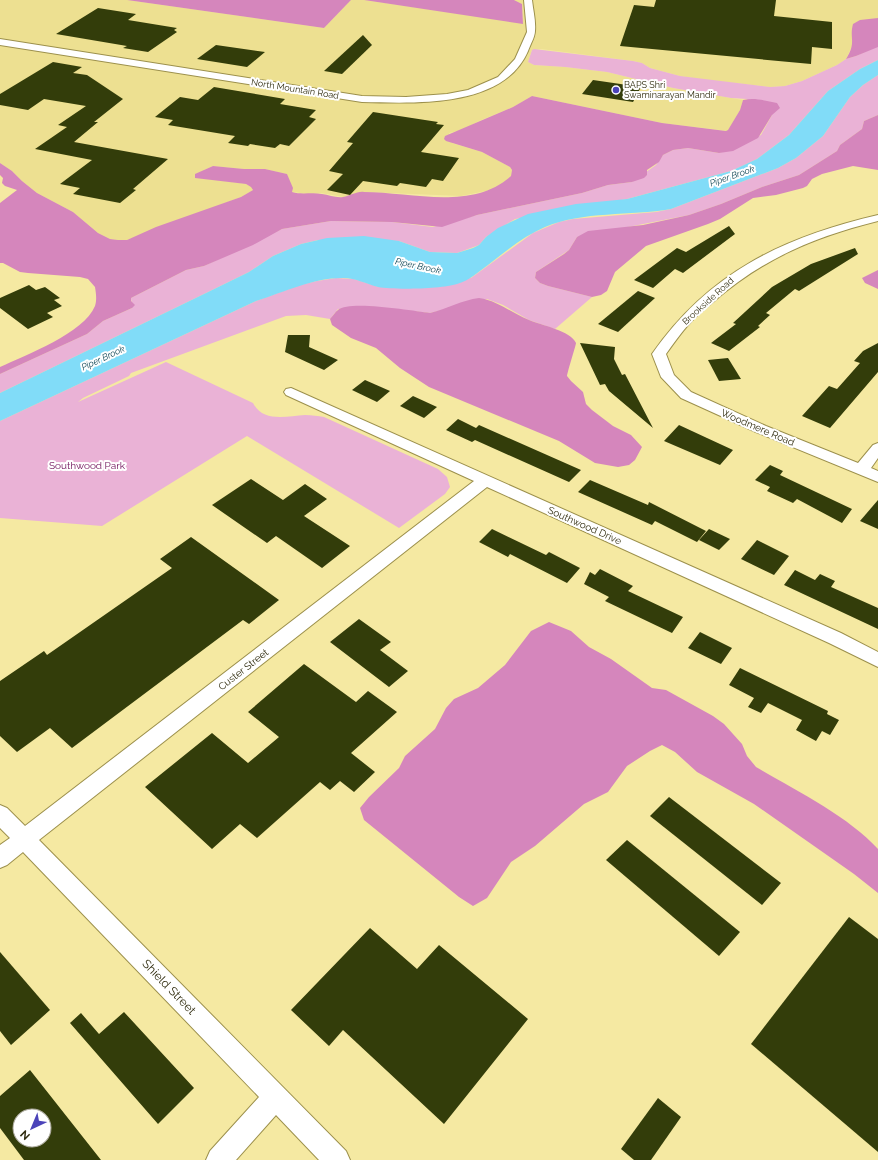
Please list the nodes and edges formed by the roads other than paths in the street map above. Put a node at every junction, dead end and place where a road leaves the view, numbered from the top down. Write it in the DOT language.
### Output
graph roads {
  1 [pos="528,0"];
  2 [pos="0,42"];
  3 [pos="878,218"];
  4 [pos="659,354"];
  5 [pos="291,392"];
  6 [pos="878,448"];
  7 [pos="861,470"];
  8 [pos="878,477"];
  9 [pos="486,480"];
  10 [pos="878,660"];
  11 [pos="0,814"];
  12 [pos="24,838"];
  13 [pos="0,858"];
  14 [pos="276,1098"];
  15 [pos="219,1160"];
  16 [pos="337,1160"];
  1 -- 2 [label="street, North Mountain Road"];
  3 -- 4 [label="street, Brookside Road"];
  4 -- 7 [label="street, Woodmere Road"];
  5 -- 9 [label="street, Southwood Drive"];
  6 -- 7 [label="street"];
  7 -- 8 [label="street, Woodmere Road"];
  9 -- 10 [label="street, Southwood Drive"];
  9 -- 12 [label="street, Custer Street"];
  11 -- 12 [label="street, Shield Street"];
  12 -- 13 [label="street, Custer Street"];
  12 -- 14 [label="street, Shield Street"];
  14 -- 15 [label="street"];
  14 -- 16 [label="street, Shield Street"];
}
